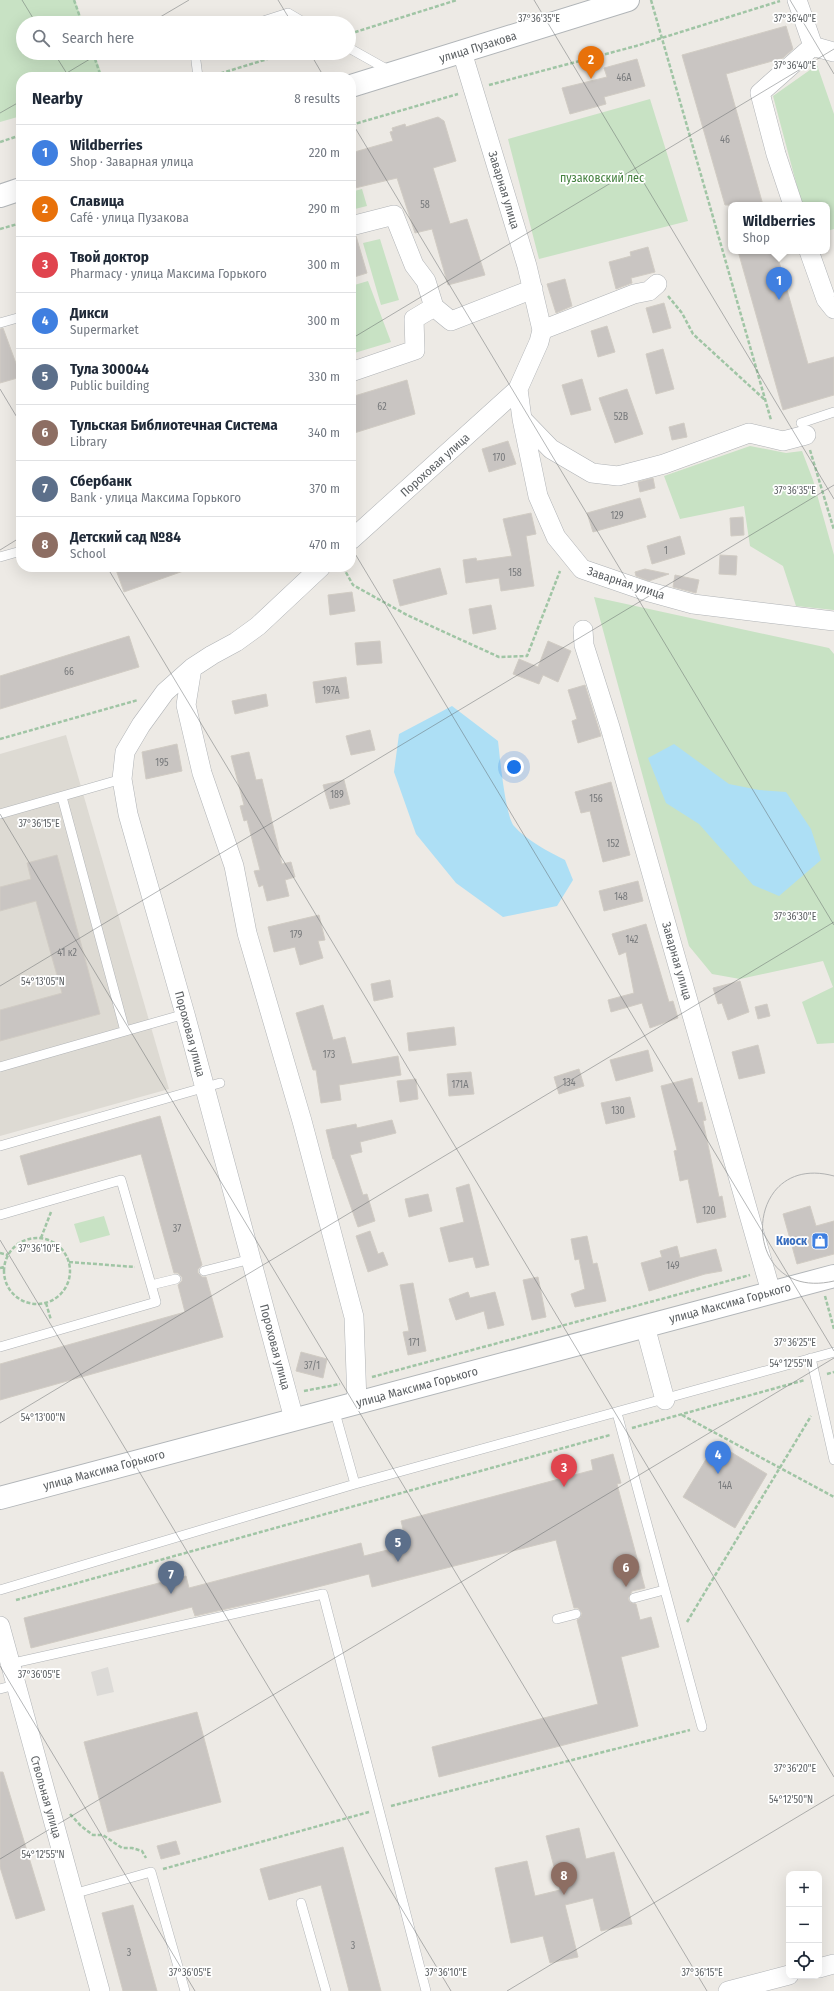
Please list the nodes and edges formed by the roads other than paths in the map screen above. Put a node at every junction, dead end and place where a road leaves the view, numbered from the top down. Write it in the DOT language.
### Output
graph roads {
  1 [pos="628,0"];
  2 [pos="797,0"];
  3 [pos="595,5"];
  4 [pos="279,16"];
  5 [pos="293,16"];
  6 [pos="812,46"];
  7 [pos="356,52"];
  8 [pos="462,52"];
  9 [pos="834,52"];
  10 [pos="196,60"];
  11 [pos="197,72"];
  12 [pos="393,73"];
  13 [pos="356,84"];
  14 [pos="16,191"];
  15 [pos="0,196"];
  16 [pos="792,202"];
  17 [pos="356,225"];
  18 [pos="810,254"];
  19 [pos="657,284"];
  20 [pos="533,289"];
  21 [pos="434,307"];
  22 [pos="834,309"];
  23 [pos="16,318"];
  24 [pos="0,323"];
  25 [pos="542,330"];
  26 [pos="356,370"];
  27 [pos="518,389"];
  28 [pos="834,412"];
  29 [pos="522,418"];
  30 [pos="803,429"];
  31 [pos="356,535"];
  32 [pos="16,552"];
  33 [pos="0,556"];
  34 [pos="316,572"];
  35 [pos="834,621"];
  36 [pos="583,630"];
  37 [pos="192,668"];
  38 [pos="122,779"];
  39 [pos="62,796"];
  40 [pos="0,814"];
  41 [pos="185,1014"];
  42 [pos="125,1031"];
  43 [pos="0,1067"];
  44 [pos="212,1085"];
  45 [pos="0,1146"];
  46 [pos="0,1215"];
  47 [pos="251,1259"];
  48 [pos="204,1272"];
  49 [pos="827,1277"];
  50 [pos="176,1279"];
  51 [pos="151,1285"];
  52 [pos="771,1292"];
  53 [pos="645,1326"];
  54 [pos="0,1347"];
  55 [pos="834,1352"];
  56 [pos="811,1358"];
  57 [pos="665,1400"];
  58 [pos="357,1403"];
  59 [pos="334,1409"];
  60 [pos="617,1413"];
  61 [pos="294,1419"];
  62 [pos="834,1460"];
  63 [pos="355,1484"];
  64 [pos="0,1498"];
  65 [pos="0,1590"];
  66 [pos="664,1590"];
  67 [pos="634,1598"];
  68 [pos="576,1614"];
  69 [pos="558,1619"];
  70 [pos="0,1626"];
  71 [pos="9,1664"];
  72 [pos="8,1687"];
  73 [pos="702,1727"];
  74 [pos="73,1894"];
  75 [pos="302,1903"];
  76 [pos="834,1964"];
  77 [pos="822,1967"];
  78 [pos="786,1976"];
  79 [pos="756,1987"];
  80 [pos="100,1991"];
  81 [pos="185,1991"];
  82 [pos="326,1991"];
  83 [pos="426,1991"];
  84 [pos="728,1991"];
  1 -- 3 [label="main road, улица Пузакова"];
  2 -- 6 [label="street"];
  3 -- 8 [label="main road, улица Пузакова"];
  4 -- 5 [label="lane"];
  6 -- 9 [label="street"];
  6 -- 16 [label="street"];
  7 -- 12 [label="lane"];
  8 -- 12 [label="main road, улица Пузакова"];
  8 -- 20 [label="street, Заварная улица"];
  10 -- 11 [label="lane"];
  12 -- 13 [label="main road, улица Пузакова"];
  14 -- 15 [label="main road"];
  17 -- 21 [label="street"];
  18 -- 22 [label="street"];
  19 -- 25 [label="street"];
  20 -- 21 [label="street"];
  20 -- 25 [label="street, Заварная улица"];
  21 -- 26 [label="street"];
  23 -- 24 [label="lane"];
  25 -- 27 [label="street"];
  27 -- 29 [label="street, Заварная улица"];
  27 -- 31 [label="street, Пороховая улица"];
  28 -- 30 [label="lane"];
  29 -- 30 [label="street"];
  29 -- 35 [label="street, Заварная улица"];
  32 -- 33 [label="lane"];
  34 -- 37 [label="street, Пороховая улица"];
  36 -- 52 [label="street, Заварная улица"];
  37 -- 38 [label="street, Пороховая улица"];
  37 -- 58 [label="street"];
  38 -- 39 [label="lane"];
  38 -- 41 [label="street, Пороховая улица"];
  39 -- 40 [label="lane"];
  39 -- 42 [label="lane"];
  41 -- 42 [label="lane"];
  41 -- 44 [label="street, Пороховая улица"];
  42 -- 43 [label="lane"];
  44 -- 45 [label="lane"];
  44 -- 47 [label="street, Пороховая улица"];
  46 -- 51 [label="lane"];
  47 -- 48 [label="lane"];
  47 -- 61 [label="street, Пороховая улица"];
  49 -- 52 [label="main road, улица Максима Горького"];
  50 -- 51 [label="lane"];
  51 -- 54 [label="lane"];
  52 -- 53 [label="main road, улица Максима Горького"];
  53 -- 57 [label="street"];
  53 -- 58 [label="main road, улица Максима Горького"];
  55 -- 56 [label="lane"];
  56 -- 57 [label="lane"];
  56 -- 62 [label="lane"];
  57 -- 60 [label="lane"];
  58 -- 59 [label="main road, улица Максима Горького"];
  59 -- 61 [label="main road, улица Максима Горького"];
  59 -- 63 [label="lane"];
  60 -- 63 [label="lane"];
  60 -- 66 [label="lane"];
  61 -- 64 [label="main road, улица Максима Горького"];
  63 -- 65 [label="lane"];
  66 -- 67 [label="lane"];
  66 -- 73 [label="lane"];
  68 -- 69 [label="lane"];
  70 -- 71 [label="street, Ствольная улица"];
  71 -- 72 [label="street, Ствольная улица"];
  71 -- 83 [label="lane"];
  72 -- 74 [label="street, Ствольная улица"];
  74 -- 80 [label="street, Ствольная улица"];
  74 -- 81 [label="lane"];
  75 -- 82 [label="lane"];
  76 -- 77 [label="street"];
  78 -- 79 [label="street"];
  79 -- 84 [label="street"];
}
